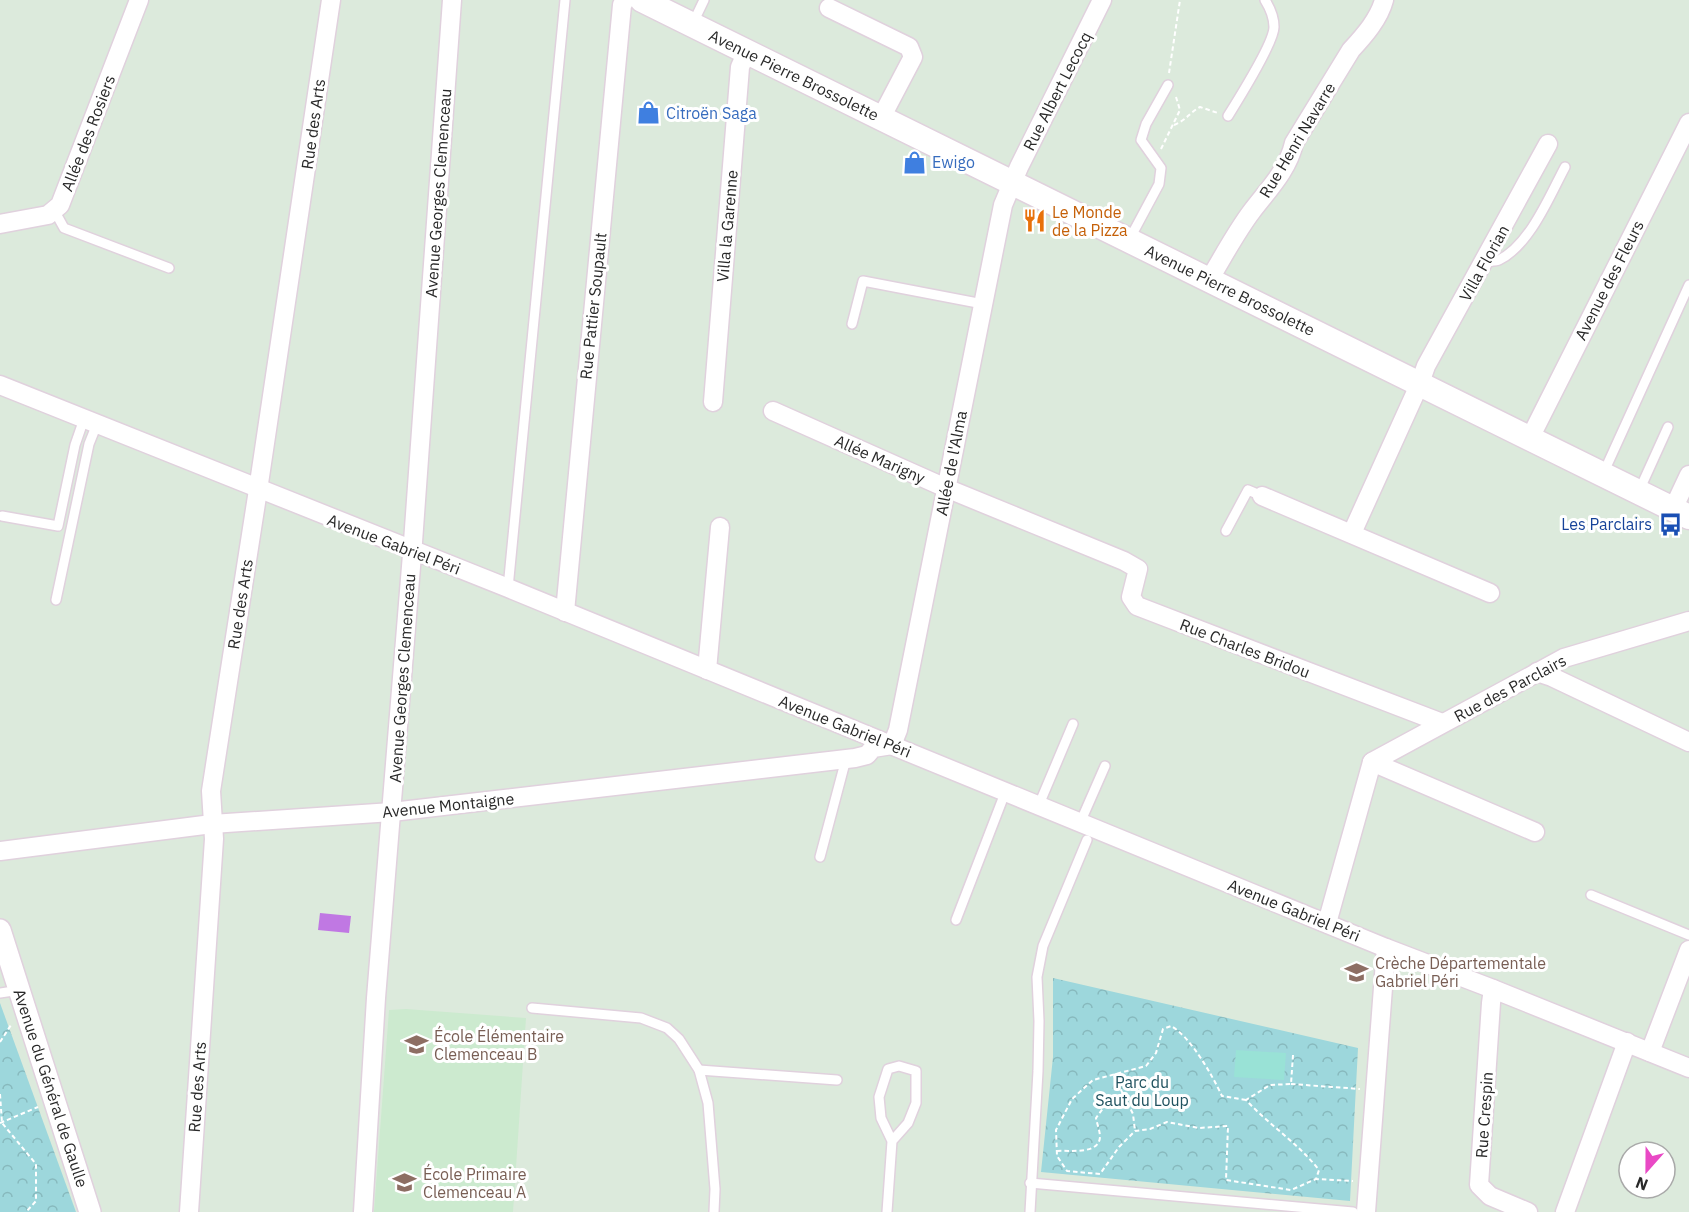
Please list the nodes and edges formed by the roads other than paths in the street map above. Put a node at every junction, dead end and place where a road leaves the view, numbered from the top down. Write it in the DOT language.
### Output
graph roads {
  1 [pos="139,0"];
  2 [pos="332,0"];
  3 [pos="452,0"];
  4 [pos="565,0"];
  5 [pos="625,0"];
  6 [pos="642,0"];
  7 [pos="704,0"];
  8 [pos="1102,0"];
  9 [pos="1264,0"];
  10 [pos="1384,0"];
  11 [pos="829,8"];
  12 [pos="692,25"];
  13 [pos="747,51"];
  14 [pos="1168,85"];
  15 [pos="1228,116"];
  16 [pos="881,118"];
  17 [pos="1689,123"];
  18 [pos="1548,144"];
  19 [pos="1565,167"];
  20 [pos="1012,182"];
  21 [pos="54,210"];
  22 [pos="0,224"];
  23 [pos="1129,240"];
  24 [pos="1485,261"];
  25 [pos="170,268"];
  26 [pos="1209,280"];
  27 [pos="1689,285"];
  28 [pos="983,304"];
  29 [pos="852,324"];
  30 [pos="1420,383"];
  31 [pos="0,385"];
  32 [pos="712,402"];
  33 [pos="773,411"];
  34 [pos="90,422"];
  35 [pos="1668,428"];
  36 [pos="1530,438"];
  37 [pos="1602,474"];
  38 [pos="1689,475"];
  39 [pos="946,488"];
  40 [pos="258,490"];
  41 [pos="1639,492"];
  42 [pos="1262,496"];
  43 [pos="1681,513"];
  44 [pos="2,516"];
  45 [pos="720,527"];
  46 [pos="1226,531"];
  47 [pos="1352,532"];
  48 [pos="1088,548"];
  49 [pos="412,551"];
  50 [pos="508,588"];
  51 [pos="1490,593"];
  52 [pos="56,600"];
  53 [pos="564,612"];
  54 [pos="1689,621"];
  55 [pos="707,670"];
  56 [pos="1537,672"];
  57 [pos="1442,723"];
  58 [pos="1073,724"];
  59 [pos="1689,742"];
  60 [pos="892,745"];
  61 [pos="846,759"];
  62 [pos="1372,762"];
  63 [pos="1105,766"];
  64 [pos="1005,793"];
  65 [pos="1038,807"];
  66 [pos="392,812"];
  67 [pos="212,824"];
  68 [pos="1084,832"];
  69 [pos="1535,832"];
  70 [pos="0,851"];
  71 [pos="820,857"];
  72 [pos="1591,895"];
  73 [pos="956,920"];
  74 [pos="1327,923"];
  75 [pos="0,930"];
  76 [pos="1689,935"];
  77 [pos="1386,948"];
  78 [pos="1689,950"];
  79 [pos="1493,989"];
  80 [pos="10,991"];
  81 [pos="532,1008"];
  82 [pos="1627,1042"];
  83 [pos="1650,1052"];
  84 [pos="1689,1068"];
  85 [pos="699,1070"];
  86 [pos="837,1080"];
  87 [pos="892,1141"];
  88 [pos="1030,1183"];
  89 [pos="90,1212"];
  90 [pos="189,1212"];
  91 [pos="363,1212"];
  92 [pos="714,1212"];
  93 [pos="887,1212"];
  94 [pos="1030,1212"];
  95 [pos="1353,1212"];
  96 [pos="1366,1212"];
  97 [pos="1528,1212"];
  98 [pos="1565,1212"];
  1 -- 21 [label="street, Allée des Rosiers"];
  2 -- 40 [label="street, Rue des Arts"];
  3 -- 49 [label="street, Avenue Georges Clemenceau"];
  4 -- 50 [label="lane"];
  5 -- 53 [label="street, Rue Pattier Soupault"];
  6 -- 12 [label="main road, Avenue Pierre Brossolette"];
  7 -- 12 [label="lane"];
  8 -- 20 [label="street, Rue Albert Lecocq"];
  9 -- 15 [label="lane"];
  10 -- 26 [label="street, Rue Henri Navarre"];
  11 -- 16 [label="street"];
  12 -- 13 [label="main road, Avenue Pierre Brossolette"];
  13 -- 16 [label="main road, Avenue Pierre Brossolette"];
  13 -- 32 [label="street, Villa la Garenne"];
  14 -- 23 [label="lane"];
  16 -- 20 [label="main road, Avenue Pierre Brossolette"];
  17 -- 36 [label="street, Avenue des Fleurs"];
  18 -- 24 [label="street, Villa Florian"];
  19 -- 24 [label="lane"];
  20 -- 23 [label="main road, Avenue Pierre Brossolette"];
  20 -- 28 [label="street, Allée de l'Alma"];
  21 -- 22 [label="street, Allée des Rosiers"];
  21 -- 25 [label="lane"];
  23 -- 26 [label="main road, Avenue Pierre Brossolette"];
  24 -- 30 [label="street, Villa Florian"];
  26 -- 30 [label="main road, Avenue Pierre Brossolette"];
  27 -- 37 [label="lane"];
  28 -- 29 [label="lane"];
  28 -- 39 [label="street, Allée de l'Alma"];
  30 -- 36 [label="main road, Avenue Pierre Brossolette"];
  30 -- 47 [label="street, Villa Florian"];
  31 -- 34 [label="street, Avenue Gabriel Péri"];
  33 -- 39 [label="street, Allée Marigny"];
  34 -- 40 [label="street, Avenue Gabriel Péri"];
  34 -- 44 [label="lane"];
  34 -- 52 [label="lane"];
  35 -- 41 [label="lane"];
  36 -- 37 [label="main road, Avenue Pierre Brossolette"];
  37 -- 41 [label="main road, Avenue Pierre Brossolette"];
  38 -- 43 [label="street"];
  39 -- 48 [label="street, Allée Marigny"];
  39 -- 60 [label="street, Allée de l'Alma"];
  40 -- 49 [label="street, Avenue Gabriel Péri"];
  40 -- 67 [label="street, Rue des Arts"];
  41 -- 43 [label="main road, Avenue Pierre Brossolette"];
  42 -- 46 [label="lane"];
  42 -- 47 [label="street"];
  45 -- 55 [label="street"];
  47 -- 51 [label="street"];
  48 -- 57 [label="street, Rue Charles Bridou"];
  49 -- 50 [label="street, Avenue Gabriel Péri"];
  49 -- 66 [label="street, Avenue Georges Clemenceau"];
  50 -- 53 [label="street, Avenue Gabriel Péri"];
  53 -- 55 [label="street, Avenue Gabriel Péri"];
  54 -- 56 [label="street, Rue des Parclairs"];
  55 -- 60 [label="street, Avenue Gabriel Péri"];
  56 -- 57 [label="street, Rue des Parclairs"];
  56 -- 59 [label="street"];
  57 -- 62 [label="street, Rue des Parclairs"];
  58 -- 65 [label="lane"];
  60 -- 61 [label="street, Avenue Montaigne"];
  60 -- 64 [label="street, Avenue Gabriel Péri"];
  61 -- 66 [label="street, Avenue Montaigne"];
  61 -- 71 [label="lane"];
  62 -- 69 [label="street"];
  62 -- 74 [label="street"];
  63 -- 68 [label="lane"];
  64 -- 65 [label="street, Avenue Gabriel Péri"];
  64 -- 73 [label="lane"];
  65 -- 68 [label="street, Avenue Gabriel Péri"];
  66 -- 67 [label="street, Avenue Montaigne"];
  66 -- 91 [label="street, Avenue Georges Clemenceau"];
  67 -- 70 [label="street, Avenue Montaigne"];
  67 -- 90 [label="street, Rue des Arts"];
  68 -- 74 [label="street, Avenue Gabriel Péri"];
  68 -- 88 [label="lane"];
  72 -- 76 [label="lane"];
  74 -- 77 [label="street, Avenue Gabriel Péri"];
  75 -- 80 [label="street, Avenue du Général de Gaulle"];
  77 -- 79 [label="street, Avenue Gabriel Péri"];
  77 -- 96 [label="street"];
  78 -- 83 [label="street"];
  79 -- 82 [label="street, Avenue Gabriel Péri"];
  79 -- 97 [label="street, Rue Crespin"];
  80 -- 89 [label="street, Avenue du Général de Gaulle"];
  81 -- 85 [label="lane"];
  82 -- 83 [label="street, Avenue Gabriel Péri"];
  82 -- 98 [label="street"];
  83 -- 84 [label="street, Avenue Gabriel Péri"];
  85 -- 86 [label="lane"];
  85 -- 92 [label="lane"];
  87 -- 87 [label="lane"];
  87 -- 93 [label="lane"];
  88 -- 94 [label="lane"];
  88 -- 95 [label="lane"];
}
